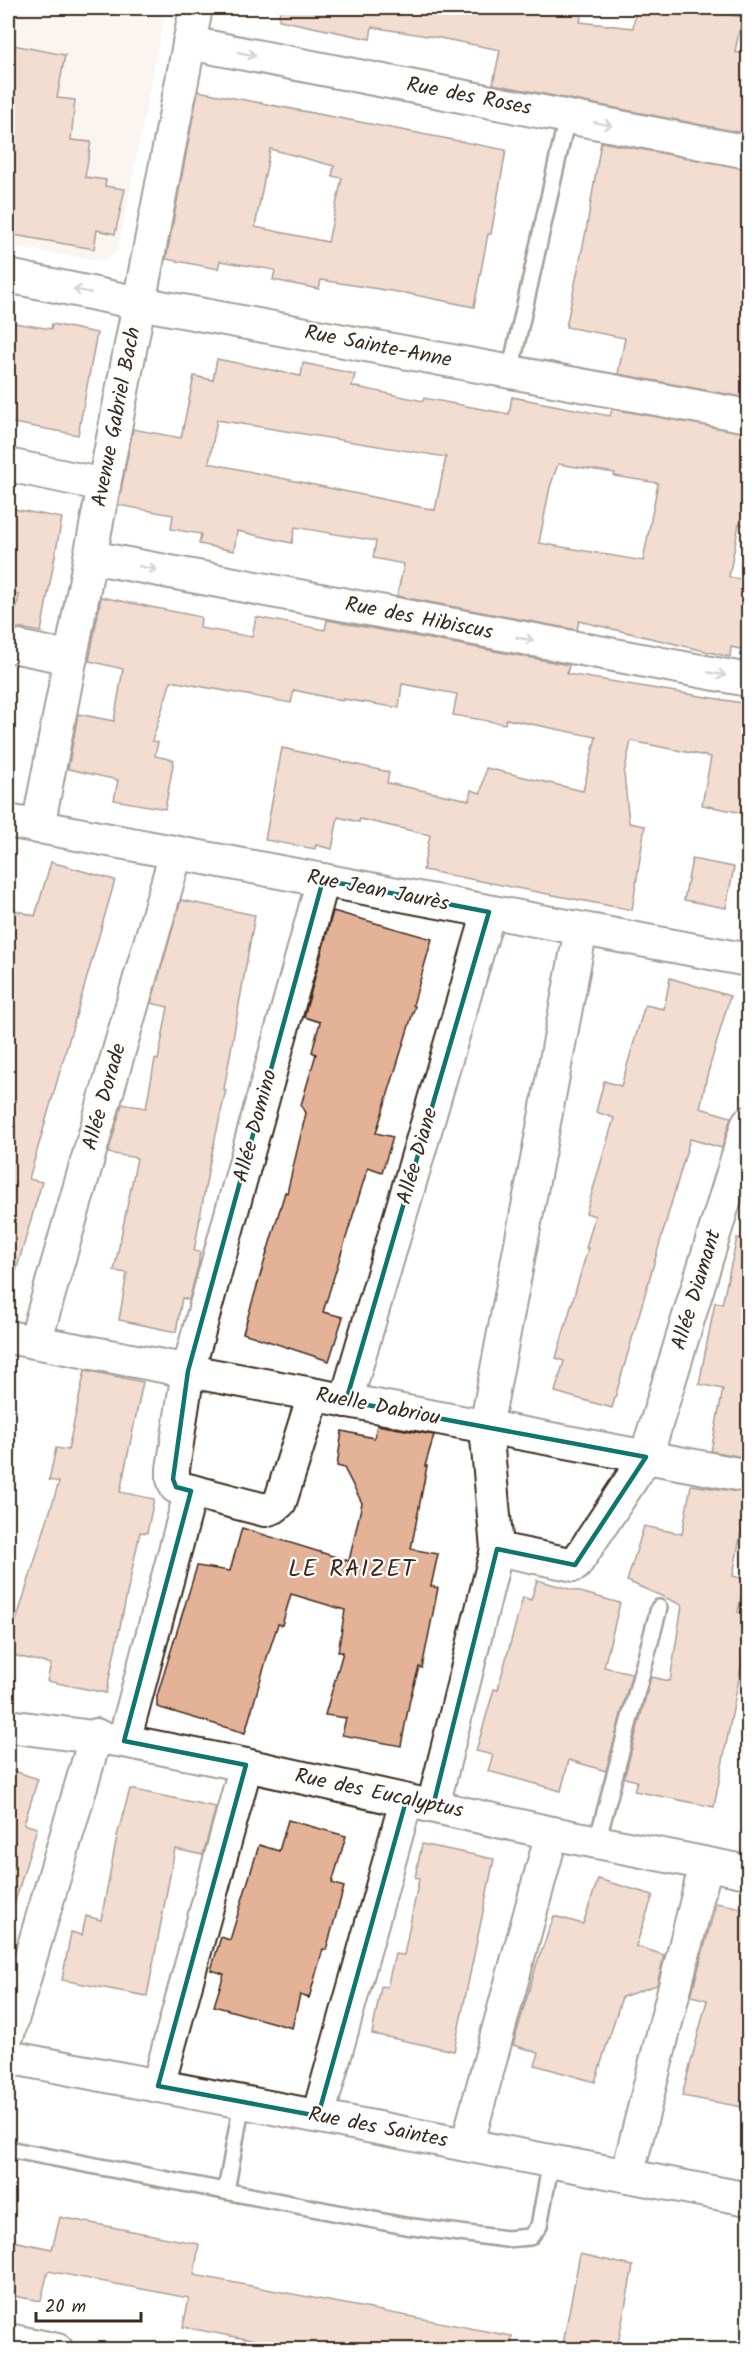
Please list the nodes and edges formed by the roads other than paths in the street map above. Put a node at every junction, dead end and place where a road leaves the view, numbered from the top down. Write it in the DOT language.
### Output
graph roads {
  1 [pos="196,8"];
  2 [pos="189,43"];
  3 [pos="567,117"];
  4 [pos="748,152"];
  5 [pos="8,276"];
  6 [pos="139,303"];
  7 [pos="510,372"];
  8 [pos="748,416"];
  9 [pos="8,465"];
  10 [pos="104,485"];
  11 [pos="90,557"];
  12 [pos="8,645"];
  13 [pos="71,658"];
  14 [pos="748,680"];
  15 [pos="8,821"];
  16 [pos="38,827"];
  17 [pos="176,853"];
  18 [pos="323,880"];
  19 [pos="489,912"];
  20 [pos="582,929"];
  21 [pos="748,960"];
  22 [pos="748,1123"];
  23 [pos="21,1340"];
  24 [pos="188,1371"];
  25 [pos="314,1395"];
  26 [pos="346,1401"];
  27 [pos="486,1426"];
  28 [pos="646,1457"];
  29 [pos="748,1476"];
  30 [pos="191,1491"];
  31 [pos="497,1550"];
  32 [pos="659,1608"];
  33 [pos="8,1726"];
  34 [pos="110,1738"];
  35 [pos="246,1765"];
  36 [pos="419,1804"];
  37 [pos="552,1833"];
  38 [pos="597,1842"];
  39 [pos="706,1864"];
  40 [pos="748,1872"];
  41 [pos="8,2034"];
  42 [pos="8,2057"];
  43 [pos="158,2086"];
  44 [pos="242,2102"];
  45 [pos="318,2116"];
  46 [pos="467,2145"];
  47 [pos="8,2149"];
  48 [pos="551,2161"];
  49 [pos="627,2176"];
  50 [pos="226,2191"];
  51 [pos="748,2199"];
  52 [pos="8,2340"];
  53 [pos="57,2349"];
  1 -- 2 [label="street, Avenue Gabriel Bach"];
  2 -- 3 [label="street, Rue des Roses, one-way"];
  2 -- 6 [label="street, Avenue Gabriel Bach"];
  3 -- 4 [label="street, Rue des Roses, one-way"];
  3 -- 7 [label="lane"];
  6 -- 5 [label="street, Rue Sainte-Anne, one-way"];
  6 -- 7 [label="street, Rue Sainte-Anne"];
  6 -- 10 [label="street, Avenue Gabriel Bach"];
  7 -- 8 [label="street, Rue Sainte-Anne"];
  9 -- 10 [label="street"];
  10 -- 11 [label="street, Avenue Gabriel Bach"];
  11 -- 13 [label="street, Avenue Gabriel Bach"];
  11 -- 14 [label="street, Rue des Hibiscus, one-way"];
  12 -- 13 [label="street"];
  13 -- 16 [label="street, Avenue Gabriel Bach"];
  15 -- 16 [label="street, Rue Jean Jaurès"];
  16 -- 17 [label="street, Rue Jean Jaurès"];
  17 -- 18 [label="street, Rue Jean Jaurès"];
  17 -- 23 [label="street, Allée Dorade"];
  18 -- 19 [label="street, Rue Jean Jaurès"];
  18 -- 24 [label="street, Allée Domino"];
  19 -- 20 [label="street, Rue Jean Jaurès"];
  19 -- 26 [label="street, Allée Diane"];
  20 -- 21 [label="street, Rue Jean Jaurès"];
  20 -- 27 [label="street"];
  22 -- 28 [label="street, Allée Diamant"];
  23 -- 24 [label="street, Ruelle Dabriou"];
  24 -- 25 [label="street, Ruelle Dabriou"];
  24 -- 30 [label="street, Allée Domino"];
  25 -- 26 [label="street, Ruelle Dabriou"];
  25 -- 30 [label="street"];
  26 -- 27 [label="street, Ruelle Dabriou"];
  27 -- 28 [label="street, Ruelle Dabriou"];
  27 -- 31 [label="street"];
  28 -- 29 [label="street, Ruelle Dabriou"];
  28 -- 31 [label="street, Allée Diamant"];
  30 -- 34 [label="street"];
  31 -- 36 [label="street"];
  32 -- 38 [label="lane"];
  33 -- 34 [label="street, Rue des Eucalyptus"];
  34 -- 35 [label="street, Rue des Eucalyptus"];
  34 -- 41 [label="street"];
  35 -- 36 [label="street, Rue des Eucalyptus"];
  35 -- 43 [label="street"];
  36 -- 37 [label="street, Rue des Eucalyptus"];
  36 -- 45 [label="street"];
  37 -- 38 [label="street, Rue des Eucalyptus"];
  37 -- 46 [label="street"];
  38 -- 39 [label="street, Rue des Eucalyptus"];
  39 -- 40 [label="street, Rue des Eucalyptus"];
  39 -- 49 [label="street"];
  42 -- 43 [label="street, Rue des Saintes"];
  43 -- 44 [label="street, Rue des Saintes"];
  44 -- 45 [label="street, Rue des Saintes"];
  44 -- 50 [label="lane"];
  45 -- 46 [label="street, Rue des Saintes"];
  46 -- 48 [label="street, Rue des Saintes"];
  47 -- 50 [label="lane"];
  48 -- 49 [label="street, Rue des Saintes"];
  48 -- 50 [label="lane"];
  49 -- 51 [label="street, Rue des Saintes"];
  52 -- 53 [label="street"];
}
